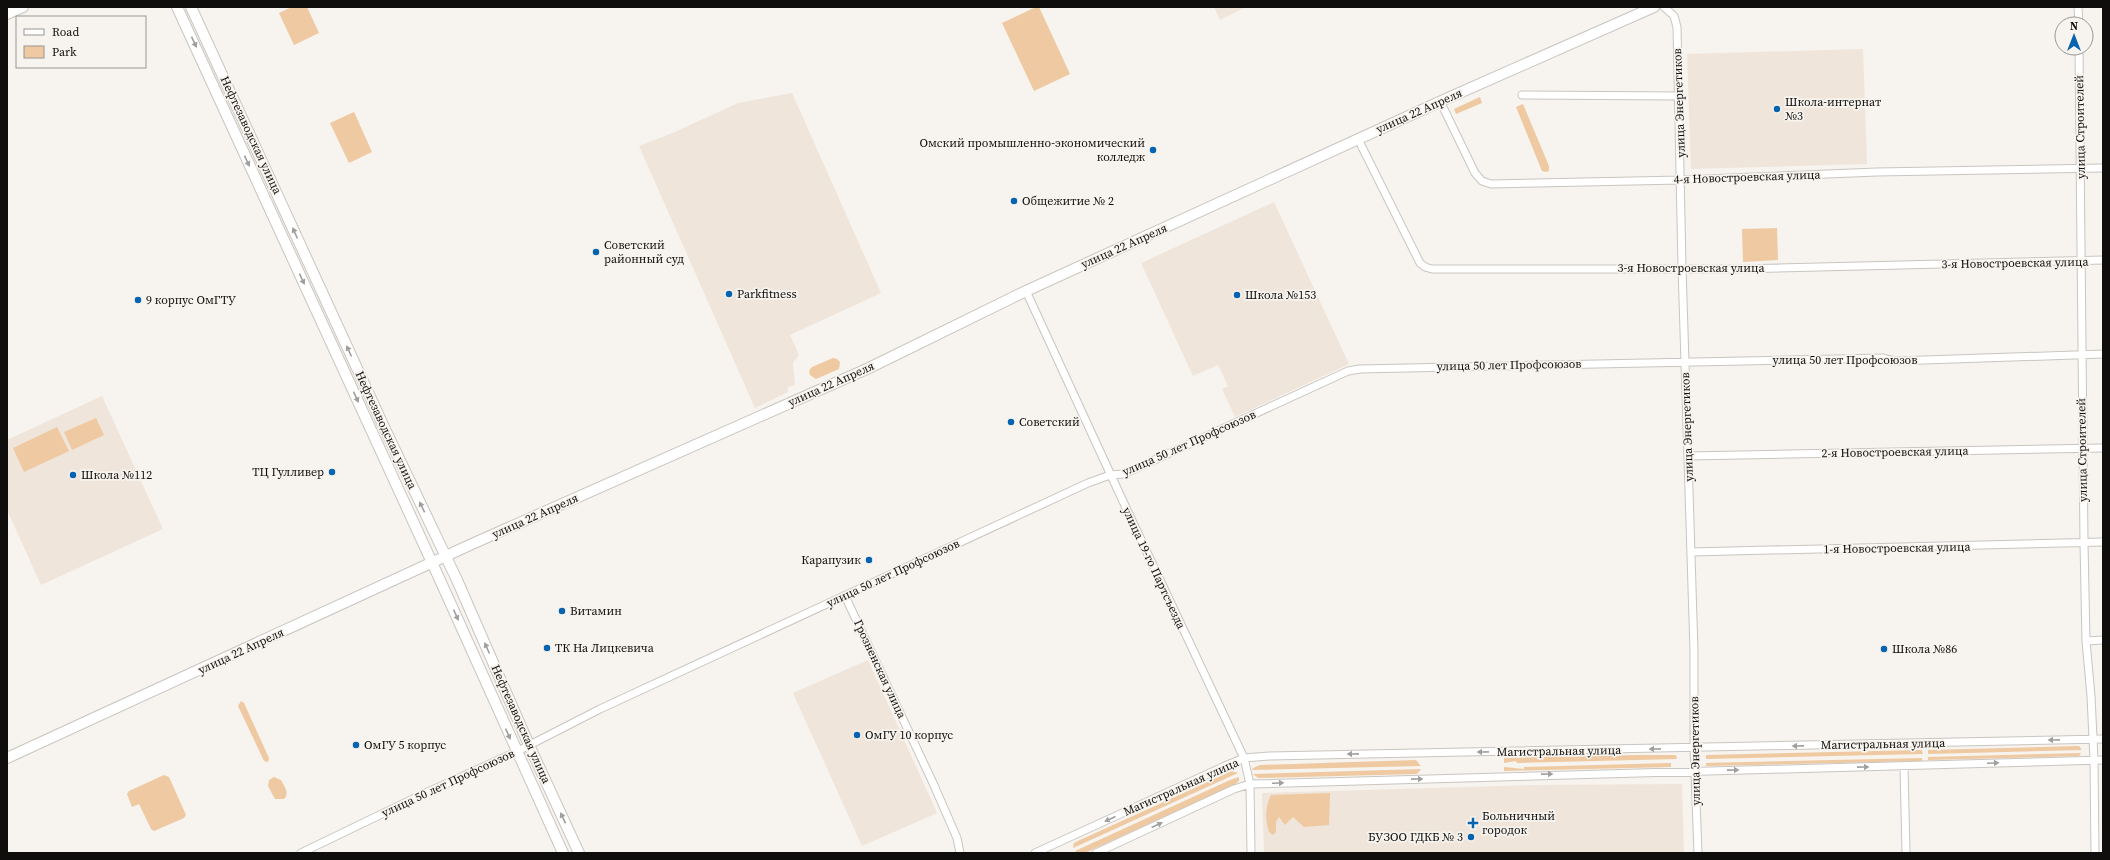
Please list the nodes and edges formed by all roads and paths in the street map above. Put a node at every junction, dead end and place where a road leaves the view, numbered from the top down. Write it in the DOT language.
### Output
graph roads {
  1 [pos="22,7"];
  2 [pos="177,7"];
  3 [pos="191,7"];
  4 [pos="1654,7"];
  5 [pos="1664,7"];
  6 [pos="7,14"];
  7 [pos="2079,56"];
  8 [pos="1522,95"];
  9 [pos="1679,96"];
  10 [pos="1440,101"];
  11 [pos="1358,139"];
  12 [pos="2081,168"];
  13 [pos="2103,168"];
  14 [pos="1681,180"];
  15 [pos="2103,260"];
  16 [pos="2082,261"];
  17 [pos="1682,267"];
  18 [pos="1026,291"];
  19 [pos="2103,354"];
  20 [pos="2081,355"];
  21 [pos="1684,361"];
  22 [pos="2082,448"];
  23 [pos="2103,448"];
  24 [pos="1688,456"];
  25 [pos="1110,475"];
  26 [pos="439,542"];
  27 [pos="2103,542"];
  28 [pos="2084,543"];
  29 [pos="462,549"];
  30 [pos="426,550"];
  31 [pos="1691,552"];
  32 [pos="446,557"];
  33 [pos="432,563"];
  34 [pos="414,571"];
  35 [pos="454,574"];
  36 [pos="440,580"];
  37 [pos="845,596"];
  38 [pos="2103,640"];
  39 [pos="2086,641"];
  40 [pos="2093,739"];
  41 [pos="2103,739"];
  42 [pos="529,745"];
  43 [pos="1694,748"];
  44 [pos="516,752"];
  45 [pos="7,758"];
  46 [pos="1244,758"];
  47 [pos="2094,760"];
  48 [pos="2103,760"];
  49 [pos="1904,766"];
  50 [pos="1694,771"];
  51 [pos="1250,784"];
  52 [pos="301,853"];
  53 [pos="563,853"];
  54 [pos="579,853"];
  55 [pos="960,853"];
  56 [pos="1035,853"];
  57 [pos="1096,853"];
  58 [pos="1251,853"];
  59 [pos="1698,853"];
  60 [pos="1906,853"];
  61 [pos="2095,853"];
  1 -- 6 [label="main road"];
  2 -- 30 [label="main road, Нефтезаводская улица, one-way"];
  26 -- 3 [label="main road, Нефтезаводская улица, one-way"];
  4 -- 10 [label="main road, улица 22 Апреля"];
  5 -- 9 [label="street, улица Энергетиков"];
  7 -- 12 [label="street, улица Строителей"];
  8 -- 9 [label="street"];
  9 -- 14 [label="street, улица Энергетиков"];
  10 -- 11 [label="main road, улица 22 Апреля"];
  10 -- 14 [label="street, 4-я Новостроевская улица"];
  11 -- 17 [label="street, 3-я Новостроевская улица"];
  11 -- 18 [label="main road, улица 22 Апреля"];
  12 -- 13 [label="street, 4-я Новостроевская улица"];
  12 -- 14 [label="street, 4-я Новостроевская улица"];
  12 -- 16 [label="street, улица Строителей"];
  14 -- 17 [label="street, улица Энергетиков"];
  15 -- 16 [label="street, 3-я Новостроевская улица"];
  16 -- 17 [label="street, 3-я Новостроевская улица"];
  16 -- 20 [label="street, улица Строителей"];
  17 -- 21 [label="street, улица Энергетиков"];
  18 -- 25 [label="street, улица 19-го Партсъезда"];
  18 -- 29 [label="main road, улица 22 Апреля"];
  19 -- 20 [label="street, улица 50 лет Профсоюзов"];
  20 -- 21 [label="street, улица 50 лет Профсоюзов"];
  20 -- 22 [label="street, улица Строителей"];
  21 -- 24 [label="street, улица Энергетиков"];
  21 -- 25 [label="street, улица 50 лет Профсоюзов"];
  22 -- 23 [label="street, 2-я Новостроевская улица"];
  22 -- 24 [label="street, 2-я Новостроевская улица"];
  22 -- 28 [label="street, улица Строителей"];
  24 -- 31 [label="street, улица Энергетиков"];
  25 -- 37 [label="street, улица 50 лет Профсоюзов"];
  25 -- 46 [label="street, улица 19-го Партсъезда"];
  26 -- 29 [label="main road"];
  26 -- 32 [label="main road, Нефтезаводская улица"];
  27 -- 28 [label="street, 1-я Новостроевская улица"];
  28 -- 31 [label="street, 1-я Новостроевская улица"];
  28 -- 39 [label="street, улица Строителей"];
  29 -- 32 [label="main road, улица 22 Апреля"];
  29 -- 35 [label="main road"];
  30 -- 33 [label="main road, Нефтезаводская улица"];
  30 -- 34 [label="main road"];
  31 -- 43 [label="street, улица Энергетиков"];
  32 -- 33 [label="main road, улица 22 Апреля"];
  32 -- 35 [label="main road, Нефтезаводская улица"];
  33 -- 34 [label="main road, улица 22 Апреля"];
  33 -- 36 [label="main road, Нефтезаводская улица"];
  34 -- 36 [label="main road"];
  34 -- 45 [label="main road, улица 22 Апреля"];
  42 -- 35 [label="main road, Нефтезаводская улица, one-way"];
  36 -- 44 [label="main road, Нефтезаводская улица, one-way"];
  37 -- 42 [label="street, улица 50 лет Профсоюзов"];
  37 -- 55 [label="street, Грозненская улица"];
  38 -- 39 [label="street"];
  39 -- 40 [label="street, улица Строителей"];
  40 -- 41 [label="street, Магистральная улица"];
  40 -- 43 [label="street, Магистральная улица, one-way"];
  40 -- 47 [label="street, улица Строителей"];
  42 -- 44 [label="street, улица 50 лет Профсоюзов"];
  54 -- 42 [label="main road, Нефтезаводская улица, one-way"];
  43 -- 46 [label="street, Магистральная улица, one-way"];
  43 -- 50 [label="street, улица Энергетиков"];
  44 -- 52 [label="street, улица 50 лет Профсоюзов"];
  44 -- 53 [label="main road, Нефтезаводская улица"];
  46 -- 51 [label="street, улица 19-го Партсъезда"];
  46 -- 56 [label="street, Магистральная улица, one-way"];
  47 -- 48 [label="street, Магистральная улица"];
  49 -- 47 [label="street, Магистральная улица, one-way"];
  47 -- 61 [label="street, улица Строителей"];
  50 -- 49 [label="street, Магистральная улица, one-way"];
  49 -- 60 [label="street"];
  51 -- 50 [label="street, Магистральная улица, one-way"];
  50 -- 59 [label="street, улица Энергетиков"];
  57 -- 51 [label="street, Магистральная улица, one-way"];
  51 -- 58 [label="street, улица 19-го Партсъезда"];
}
